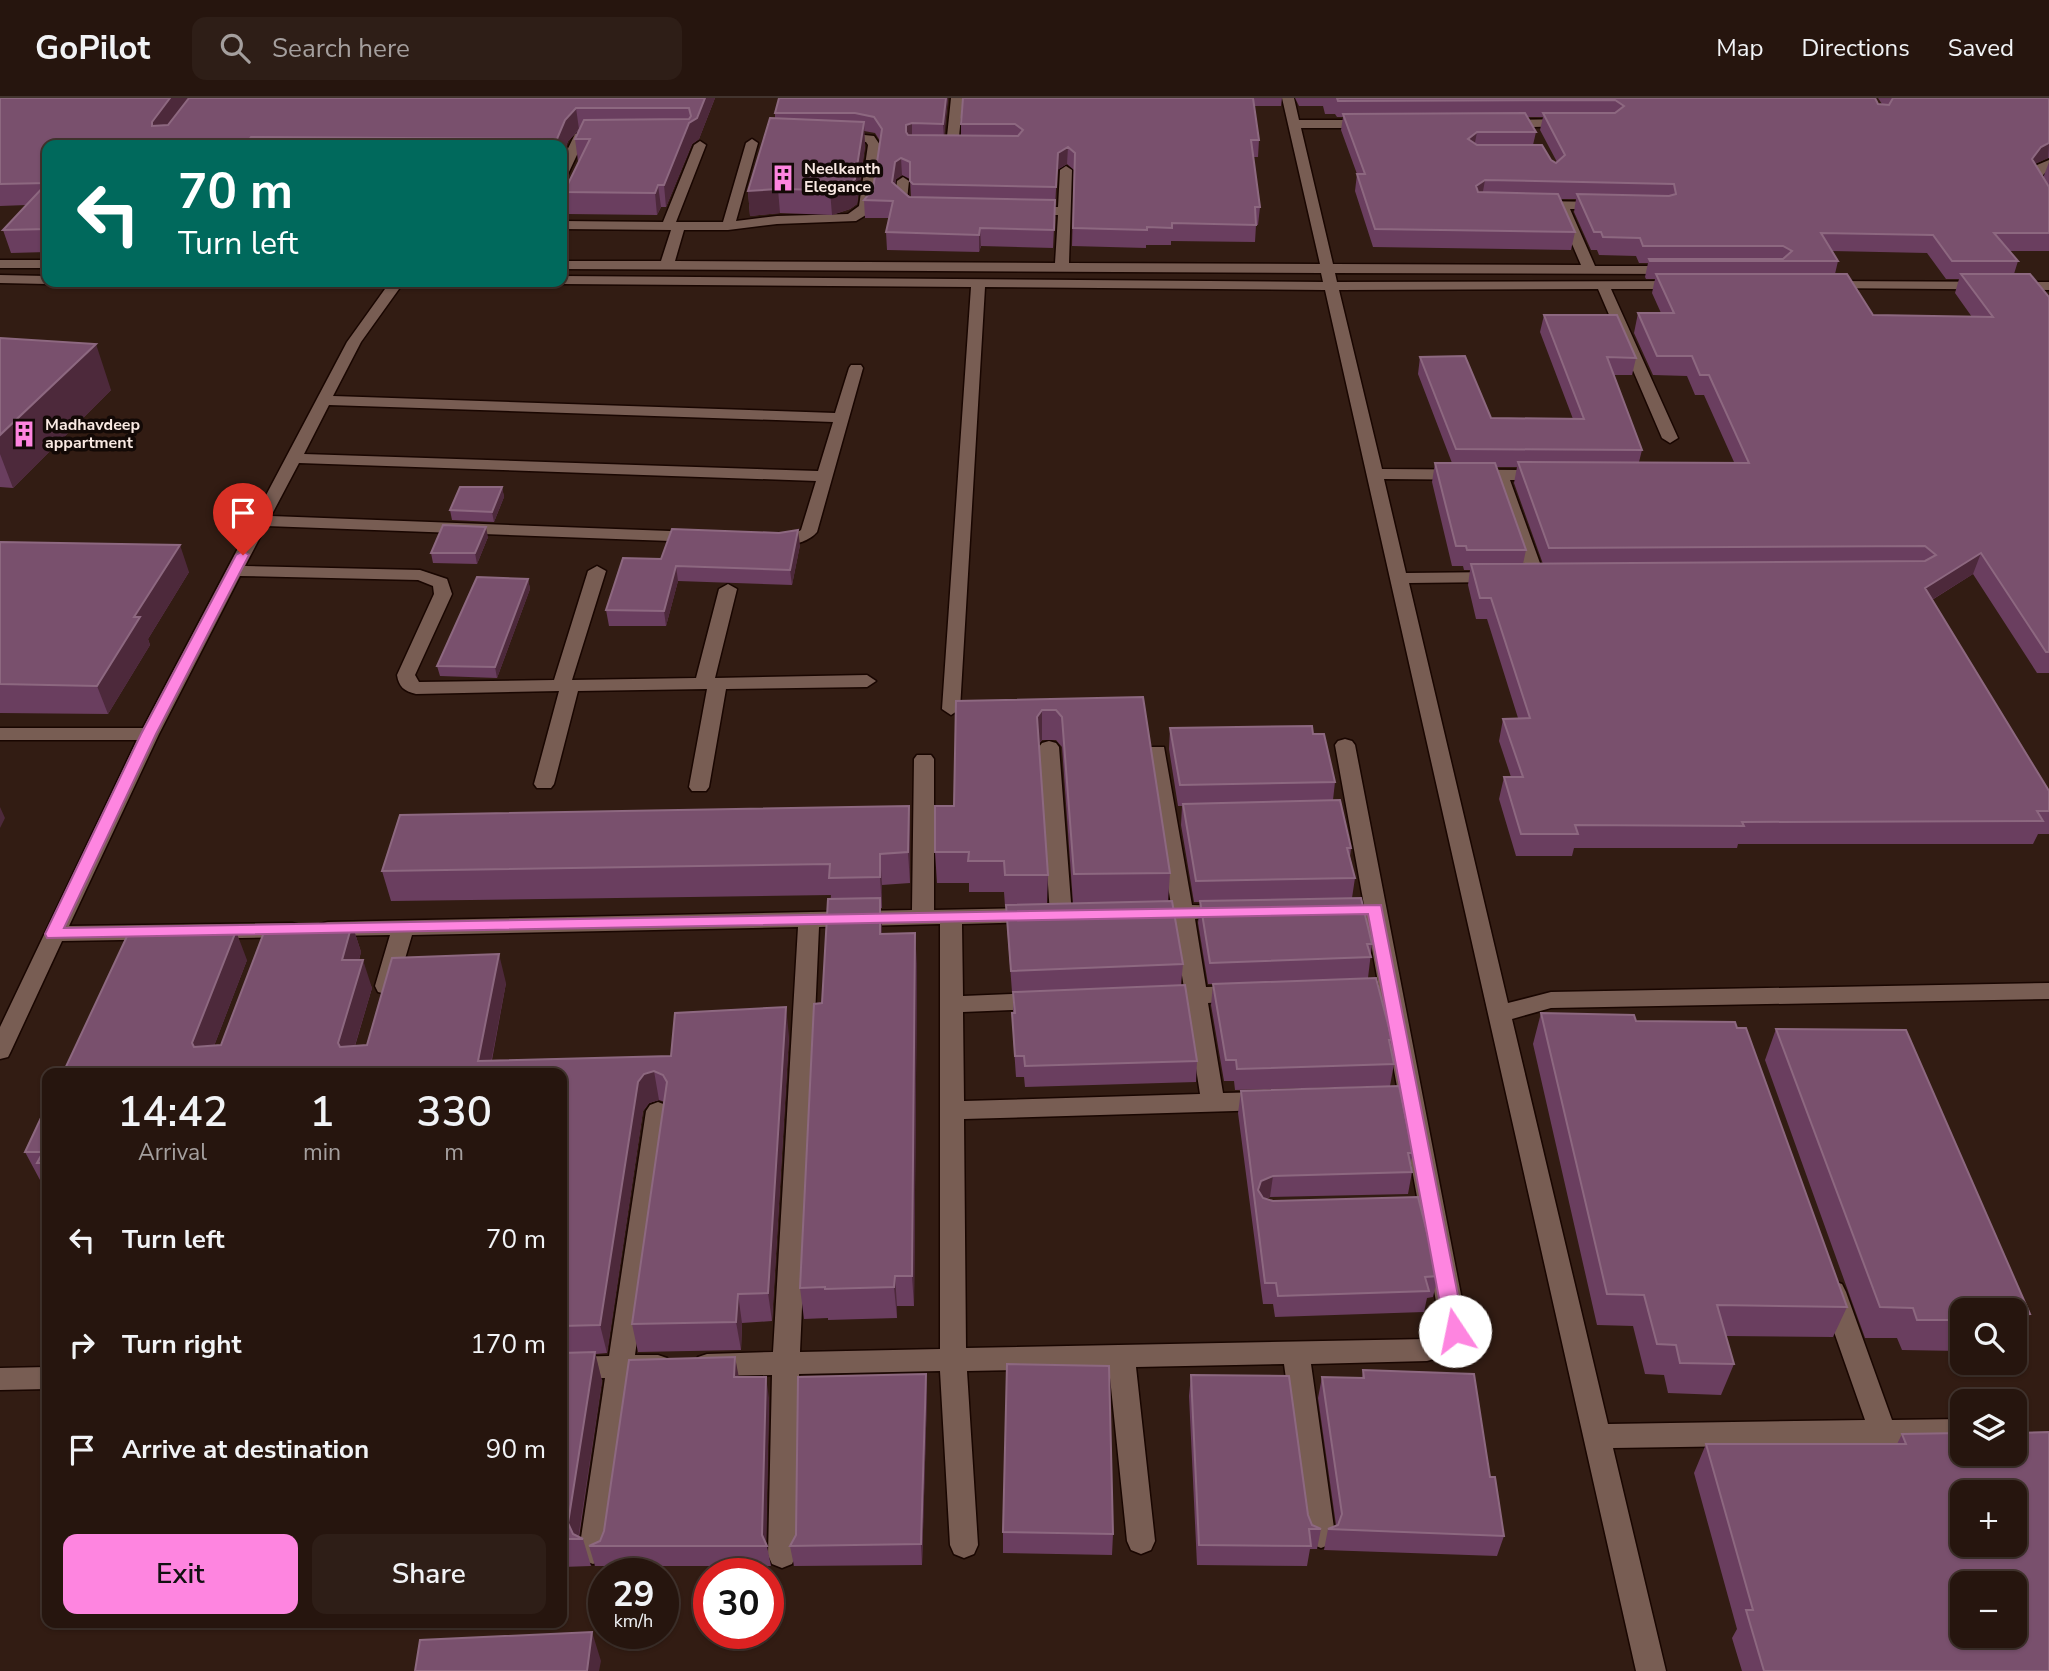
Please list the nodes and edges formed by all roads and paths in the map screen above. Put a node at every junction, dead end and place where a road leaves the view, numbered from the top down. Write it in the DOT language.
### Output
graph roads {
  1 [pos="957,98"];
  2 [pos="1288,98"];
  3 [pos="1584,123"];
  4 [pos="1294,124"];
  5 [pos="1380,124"];
  6 [pos="1489,124"];
  7 [pos="617,134"];
  8 [pos="819,136"];
  9 [pos="752,144"];
  10 [pos="699,145"];
  11 [pos="952,146"];
  12 [pos="567,163"];
  13 [pos="2049,164"];
  14 [pos="1066,170"];
  15 [pos="903,181"];
  16 [pos="2049,200"];
  17 [pos="1522,205"];
  18 [pos="1562,206"];
  19 [pos="1614,206"];
  20 [pos="930,209"];
  21 [pos="1011,211"];
  22 [pos="1064,211"];
  23 [pos="567,225"];
  24 [pos="673,226"];
  25 [pos="728,226"];
  26 [pos="0,264"];
  27 [pos="29,264"];
  28 [pos="42,264"];
  29 [pos="567,265"];
  30 [pos="667,265"];
  31 [pos="1062,268"];
  32 [pos="1590,270"];
  33 [pos="1688,270"];
  34 [pos="1826,271"];
  35 [pos="2035,271"];
  36 [pos="1329,278"];
  37 [pos="0,279"];
  38 [pos="15,279"];
  39 [pos="42,280"];
  40 [pos="567,281"];
  41 [pos="978,282"];
  42 [pos="1698,285"];
  43 [pos="1806,285"];
  44 [pos="1603,286"];
  45 [pos="2049,286"];
  46 [pos="393,287"];
  47 [pos="0,295"];
  48 [pos="856,368"];
  49 [pos="323,400"];
  50 [pos="842,418"];
  51 [pos="1670,438"];
  52 [pos="293,458"];
  53 [pos="1374,474"];
  54 [pos="1500,475"];
  55 [pos="1553,475"];
  56 [pos="825,476"];
  57 [pos="260,521"];
  58 [pos="712,537"];
  59 [pos="753,539"];
  60 [pos="234,571"];
  61 [pos="597,571"];
  62 [pos="1398,578"];
  63 [pos="728,589"];
  64 [pos="867,681"];
  65 [pos="711,684"];
  66 [pos="565,686"];
  67 [pos="951,709"];
  68 [pos="0,734"];
  69 [pos="149,734"];
  70 [pos="1345,745"];
  71 [pos="1049,747"];
  72 [pos="1157,751"];
  73 [pos="923,759"];
  74 [pos="544,784"];
  75 [pos="699,787"];
  76 [pos="1348,909"];
  77 [pos="1375,909"];
  78 [pos="1252,911"];
  79 [pos="1183,912"];
  80 [pos="1129,913"];
  81 [pos="1088,914"];
  82 [pos="1060,915"];
  83 [pos="923,917"];
  84 [pos="951,917"];
  85 [pos="809,919"];
  86 [pos="402,927"];
  87 [pos="272,930"];
  88 [pos="53,934"];
  89 [pos="262,956"];
  90 [pos="1390,988"];
  91 [pos="1363,989"];
  92 [pos="2049,991"];
  93 [pos="1266,993"];
  94 [pos="1197,995"];
  95 [pos="1143,997"];
  96 [pos="1060,1001"];
  97 [pos="951,1005"];
  98 [pos="380,1007"];
  99 [pos="1499,1014"];
  100 [pos="0,1051"];
  101 [pos="1411,1096"];
  102 [pos="1385,1097"];
  103 [pos="1292,1100"];
  104 [pos="1213,1102"];
  105 [pos="951,1110"];
  106 [pos="658,1111"];
  107 [pos="1431,1205"];
  108 [pos="1404,1206"];
  109 [pos="1827,1275"];
  110 [pos="1296,1353"];
  111 [pos="1121,1356"];
  112 [pos="953,1361"];
  113 [pos="786,1364"];
  114 [pos="622,1366"];
  115 [pos="567,1368"];
  116 [pos="42,1378"];
  117 [pos="0,1379"];
  118 [pos="1950,1430"];
  119 [pos="1883,1432"];
  120 [pos="1596,1436"];
  121 [pos="1321,1535"];
  122 [pos="1141,1541"];
  123 [pos="964,1545"];
  124 [pos="593,1551"];
  125 [pos="782,1555"];
  126 [pos="1651,1671"];
  1 -- 11 [label="street"];
  2 -- 4 [label="street"];
  3 -- 6 [label="street"];
  4 -- 5 [label="street"];
  4 -- 36 [label="street"];
  7 -- 12 [label="street"];
  8 -- 25 [label="street"];
  9 -- 25 [label="street"];
  10 -- 24 [label="street"];
  13 -- 16 [label="street"];
  14 -- 22 [label="street"];
  15 -- 20 [label="street"];
  17 -- 18 [label="street"];
  18 -- 19 [label="street"];
  18 -- 32 [label="street"];
  21 -- 22 [label="street"];
  22 -- 31 [label="street"];
  23 -- 24 [label="street"];
  24 -- 25 [label="street"];
  24 -- 30 [label="street"];
  26 -- 27 [label="street"];
  27 -- 28 [label="street"];
  27 -- 38 [label="street"];
  29 -- 30 [label="street"];
  30 -- 31 [label="street"];
  31 -- 36 [label="street"];
  32 -- 33 [label="street"];
  32 -- 36 [label="street"];
  34 -- 35 [label="street"];
  36 -- 41 [label="street"];
  36 -- 44 [label="street"];
  36 -- 53 [label="street"];
  37 -- 38 [label="street"];
  38 -- 39 [label="street"];
  38 -- 47 [label="street"];
  40 -- 41 [label="street"];
  41 -- 67 [label="street"];
  42 -- 44 [label="street"];
  43 -- 45 [label="street"];
  44 -- 51 [label="street"];
  46 -- 49 [label="street"];
  48 -- 50 [label="street"];
  49 -- 50 [label="street"];
  49 -- 52 [label="street"];
  50 -- 56 [label="street"];
  52 -- 56 [label="street"];
  52 -- 57 [label="street"];
  53 -- 54 [label="street"];
  53 -- 62 [label="street"];
  54 -- 55 [label="street"];
  54 -- 62 [label="street"];
  56 -- 59 [label="street"];
  57 -- 58 [label="street"];
  57 -- 60 [label="street"];
  60 -- 66 [label="street"];
  60 -- 69 [label="street"];
  61 -- 66 [label="street"];
  62 -- 99 [label="street"];
  63 -- 65 [label="street"];
  64 -- 65 [label="street"];
  65 -- 66 [label="street"];
  65 -- 75 [label="street"];
  66 -- 74 [label="street"];
  68 -- 69 [label="street"];
  69 -- 88 [label="street"];
  70 -- 77 [label="street"];
  71 -- 82 [label="street"];
  72 -- 79 [label="street"];
  73 -- 83 [label="street"];
  76 -- 77 [label="street"];
  77 -- 90 [label="street"];
  78 -- 79 [label="street"];
  79 -- 80 [label="street"];
  79 -- 94 [label="street"];
  81 -- 82 [label="street"];
  82 -- 84 [label="street"];
  83 -- 84 [label="street"];
  83 -- 85 [label="street"];
  84 -- 97 [label="street"];
  85 -- 86 [label="street"];
  85 -- 113 [label="street"];
  86 -- 87 [label="street"];
  86 -- 98 [label="street"];
  87 -- 88 [label="street"];
  87 -- 89 [label="street"];
  88 -- 100 [label="street"];
  90 -- 91 [label="street"];
  90 -- 101 [label="street"];
  92 -- 99 [label="street"];
  93 -- 94 [label="street"];
  94 -- 95 [label="street"];
  94 -- 104 [label="street"];
  96 -- 97 [label="street"];
  97 -- 105 [label="street"];
  99 -- 120 [label="street"];
  101 -- 102 [label="street"];
  101 -- 107 [label="street"];
  103 -- 104 [label="street"];
  104 -- 105 [label="street"];
  105 -- 112 [label="street"];
  106 -- 114 [label="street"];
  107 -- 108 [label="street"];
  107 -- 110 [label="street"];
  109 -- 119 [label="street"];
  110 -- 111 [label="street"];
  110 -- 121 [label="street"];
  111 -- 112 [label="street"];
  111 -- 122 [label="street"];
  112 -- 113 [label="street"];
  112 -- 123 [label="street"];
  113 -- 114 [label="street"];
  113 -- 125 [label="street"];
  114 -- 115 [label="street"];
  114 -- 124 [label="street"];
  116 -- 117 [label="street"];
  118 -- 119 [label="street"];
  119 -- 120 [label="street"];
  120 -- 126 [label="street"];
}
